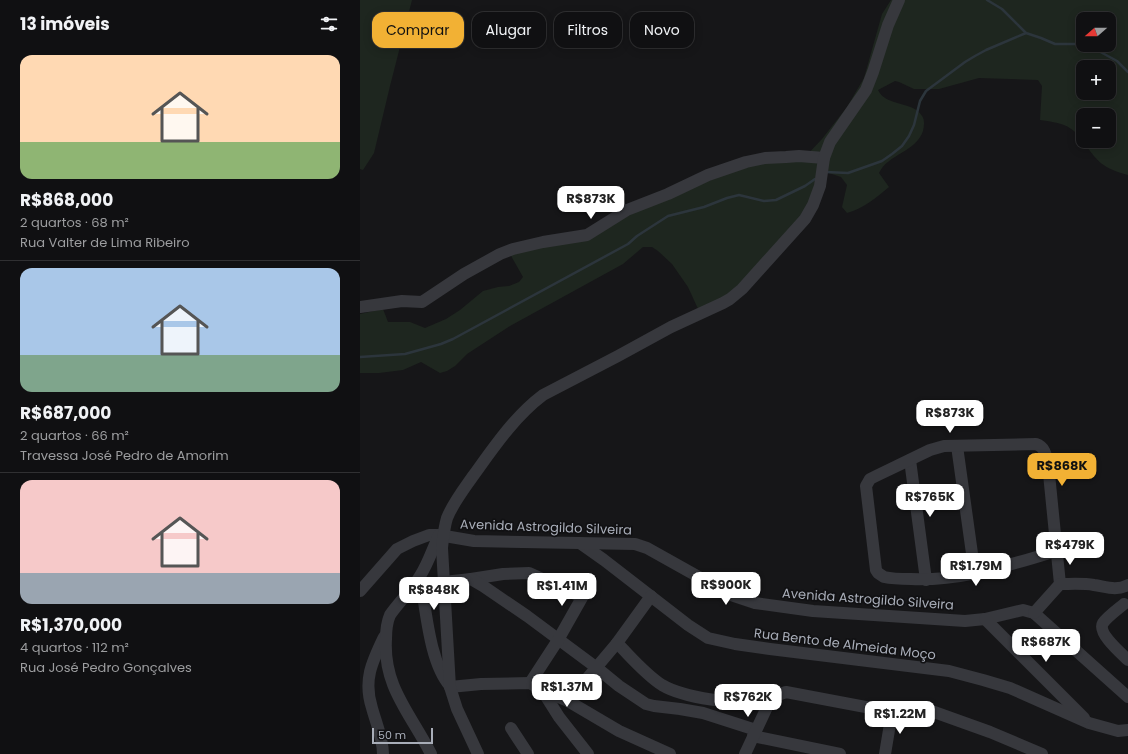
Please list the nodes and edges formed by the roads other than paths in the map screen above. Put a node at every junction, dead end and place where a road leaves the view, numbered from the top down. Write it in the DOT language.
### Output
graph roads {
  1 [pos="899,0"];
  2 [pos="824,158"];
  3 [pos="360,307"];
  4 [pos="957,446"];
  5 [pos="910,460"];
  6 [pos="441,535"];
  7 [pos="580,544"];
  8 [pos="1057,551"];
  9 [pos="975,574"];
  10 [pos="420,577"];
  11 [pos="471,579"];
  12 [pos="926,580"];
  13 [pos="444,582"];
  14 [pos="1060,584"];
  15 [pos="1128,585"];
  16 [pos="588,587"];
  17 [pos="1111,589"];
  18 [pos="360,591"];
  19 [pos="651,596"];
  20 [pos="582,597"];
  21 [pos="1126,606"];
  22 [pos="1034,613"];
  23 [pos="985,619"];
  24 [pos="387,630"];
  25 [pos="558,640"];
  26 [pos="617,643"];
  27 [pos="1128,660"];
  28 [pos="597,668"];
  29 [pos="530,683"];
  30 [pos="450,687"];
  31 [pos="360,688"];
  32 [pos="542,690"];
  33 [pos="1128,697"];
  34 [pos="772,700"];
  35 [pos="568,701"];
  36 [pos="892,712"];
  37 [pos="1089,723"];
  38 [pos="511,728"];
  39 [pos="1128,730"];
  40 [pos="754,733"];
  41 [pos="521,752"];
  42 [pos="383,754"];
  43 [pos="430,754"];
  44 [pos="478,754"];
  45 [pos="588,754"];
  46 [pos="670,754"];
  47 [pos="745,754"];
  48 [pos="840,754"];
  49 [pos="885,754"];
  50 [pos="1042,754"];
  1 -- 2 [label="street"];
  2 -- 3 [label="street"];
  2 -- 6 [label="street"];
  4 -- 5 [label="street"];
  4 -- 8 [label="street"];
  4 -- 9 [label="street"];
  5 -- 12 [label="street"];
  5 -- 12 [label="street"];
  6 -- 7 [label="street, Avenida Astrogildo Silveira"];
  6 -- 10 [label="street"];
  6 -- 13 [label="street"];
  6 -- 18 [label="street"];
  7 -- 19 [label="street, Rua Bento de Almeida Moço"];
  7 -- 23 [label="street, Avenida Astrogildo Silveira"];
  8 -- 9 [label="street"];
  8 -- 14 [label="street"];
  9 -- 12 [label="street"];
  10 -- 24 [label="street"];
  10 -- 30 [label="street"];
  11 -- 13 [label="street"];
  11 -- 20 [label="street"];
  11 -- 25 [label="street"];
  13 -- 30 [label="street"];
  14 -- 17 [label="street"];
  14 -- 22 [label="street"];
  15 -- 17 [label="street"];
  16 -- 20 [label="street"];
  17 -- 21 [label="street"];
  19 -- 26 [label="street"];
  19 -- 37 [label="street, Rua Bento de Almeida Moço"];
  20 -- 25 [label="street"];
  21 -- 27 [label="street"];
  22 -- 23 [label="street, Avenida Astrogildo Silveira"];
  22 -- 33 [label="street"];
  23 -- 37 [label="street"];
  24 -- 42 [label="street"];
  24 -- 43 [label="street"];
  25 -- 28 [label="street"];
  25 -- 29 [label="street"];
  26 -- 28 [label="street"];
  26 -- 34 [label="street"];
  28 -- 35 [label="street"];
  28 -- 40 [label="street"];
  29 -- 30 [label="street"];
  29 -- 32 [label="street"];
  30 -- 44 [label="street"];
  31 -- 42 [label="street"];
  32 -- 35 [label="street"];
  32 -- 45 [label="street"];
  34 -- 36 [label="street"];
  34 -- 40 [label="street"];
  35 -- 46 [label="street"];
  36 -- 49 [label="street"];
  36 -- 50 [label="street"];
  37 -- 39 [label="street, Rua Bento de Almeida Moço"];
  38 -- 41 [label="street"];
  40 -- 47 [label="street"];
  40 -- 48 [label="street"];
}
